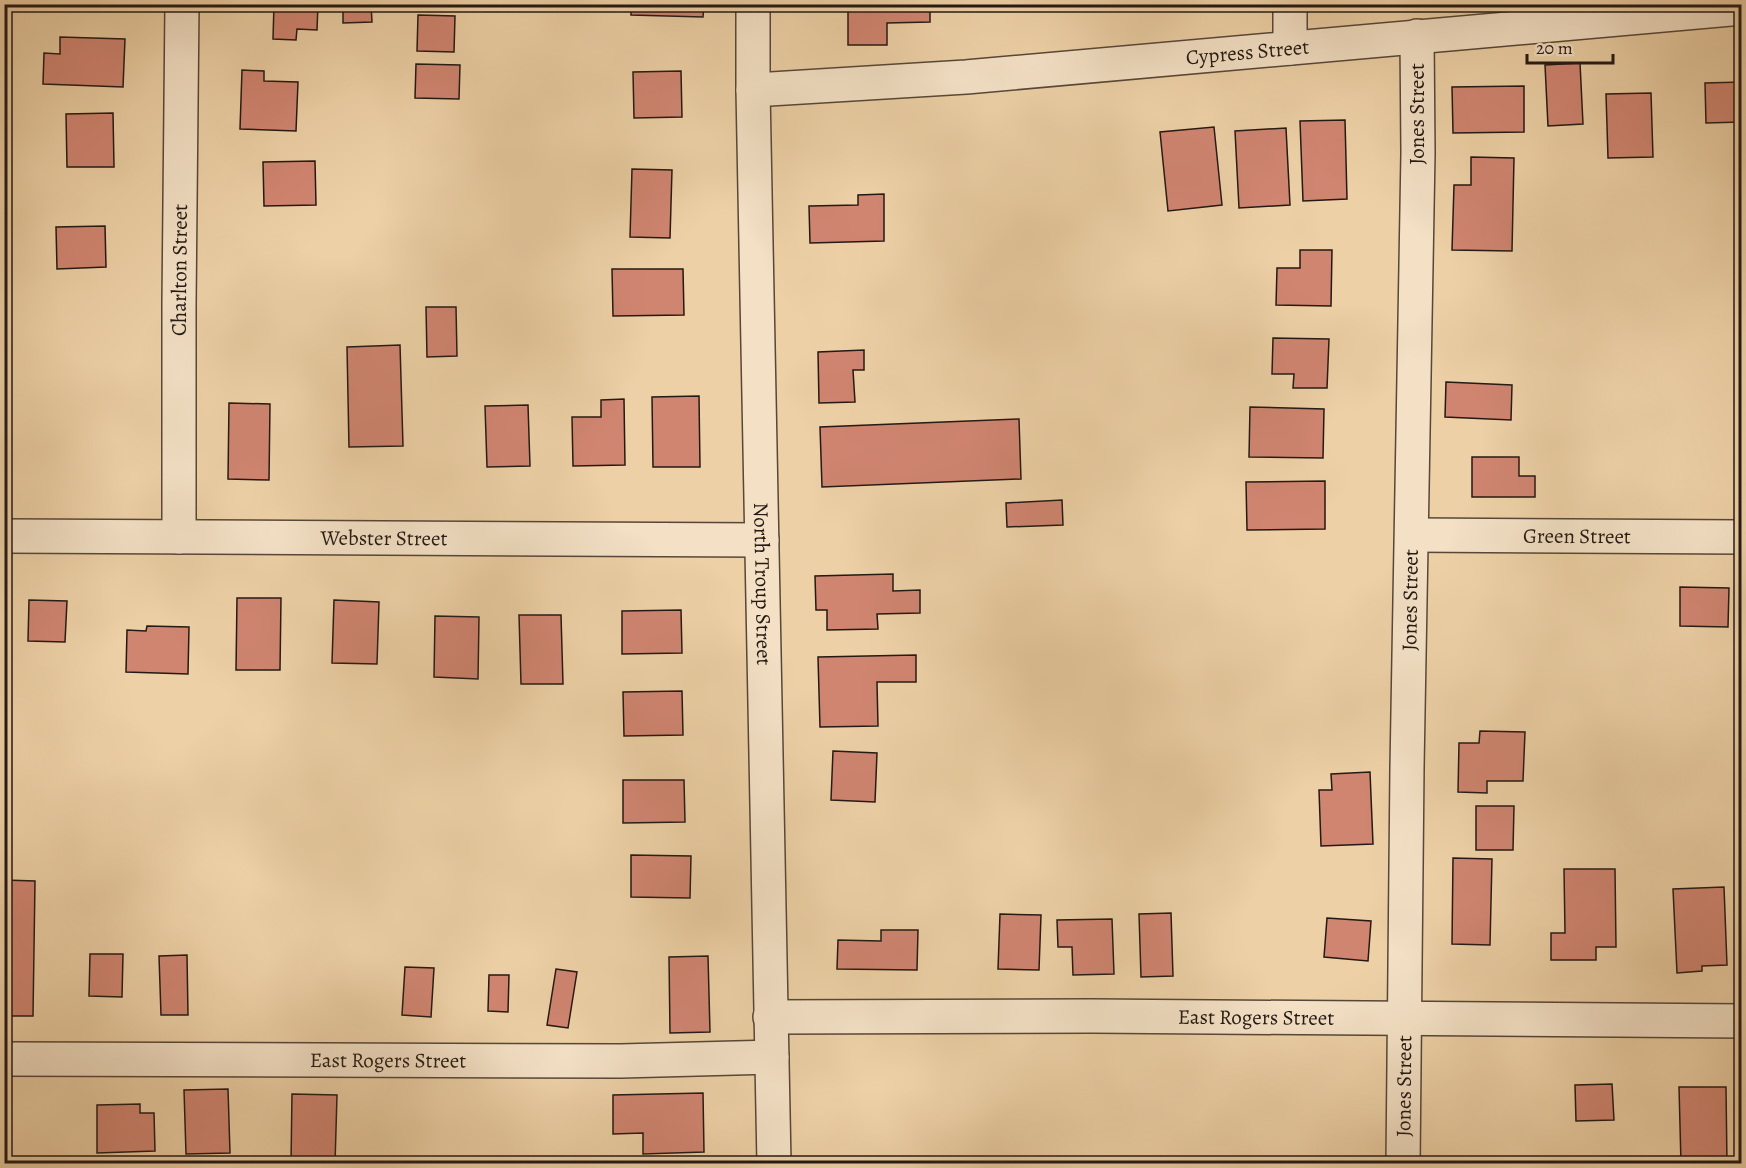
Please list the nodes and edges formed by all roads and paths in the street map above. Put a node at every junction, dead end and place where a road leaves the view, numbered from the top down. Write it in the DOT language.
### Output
graph roads {
  1 [pos="182,4"];
  2 [pos="753,4"];
  3 [pos="1290,4"];
  4 [pos="1742,8"];
  5 [pos="1417,36"];
  6 [pos="1290,48"];
  7 [pos="753,90"];
  8 [pos="1412,534"];
  9 [pos="4,536"];
  10 [pos="179,537"];
  11 [pos="1742,537"];
  12 [pos="762,540"];
  13 [pos="770,1017"];
  14 [pos="1405,1019"];
  15 [pos="1742,1021"];
  16 [pos="772,1057"];
  17 [pos="4,1059"];
  18 [pos="774,1164"];
  19 [pos="1403,1164"];
  1 -- 10 [label="street, Charlton Street"];
  2 -- 7 [label="street, North Troup Street"];
  3 -- 6 [label="street"];
  4 -- 5 [label="street, Cypress Street"];
  5 -- 6 [label="street, Cypress Street"];
  5 -- 8 [label="street, Jones Street"];
  6 -- 7 [label="street, Cypress Street"];
  7 -- 12 [label="street, North Troup Street"];
  8 -- 11 [label="street, Green Street"];
  8 -- 14 [label="street, Jones Street"];
  9 -- 10 [label="street, Webster Street"];
  10 -- 12 [label="street, Webster Street"];
  12 -- 13 [label="street, North Troup Street"];
  13 -- 14 [label="street, East Rogers Street"];
  13 -- 16 [label="street, North Troup Street"];
  14 -- 15 [label="street, East Rogers Street"];
  14 -- 19 [label="street, Jones Street"];
  16 -- 17 [label="street, East Rogers Street"];
  16 -- 18 [label="street, North Troup Street"];
}
